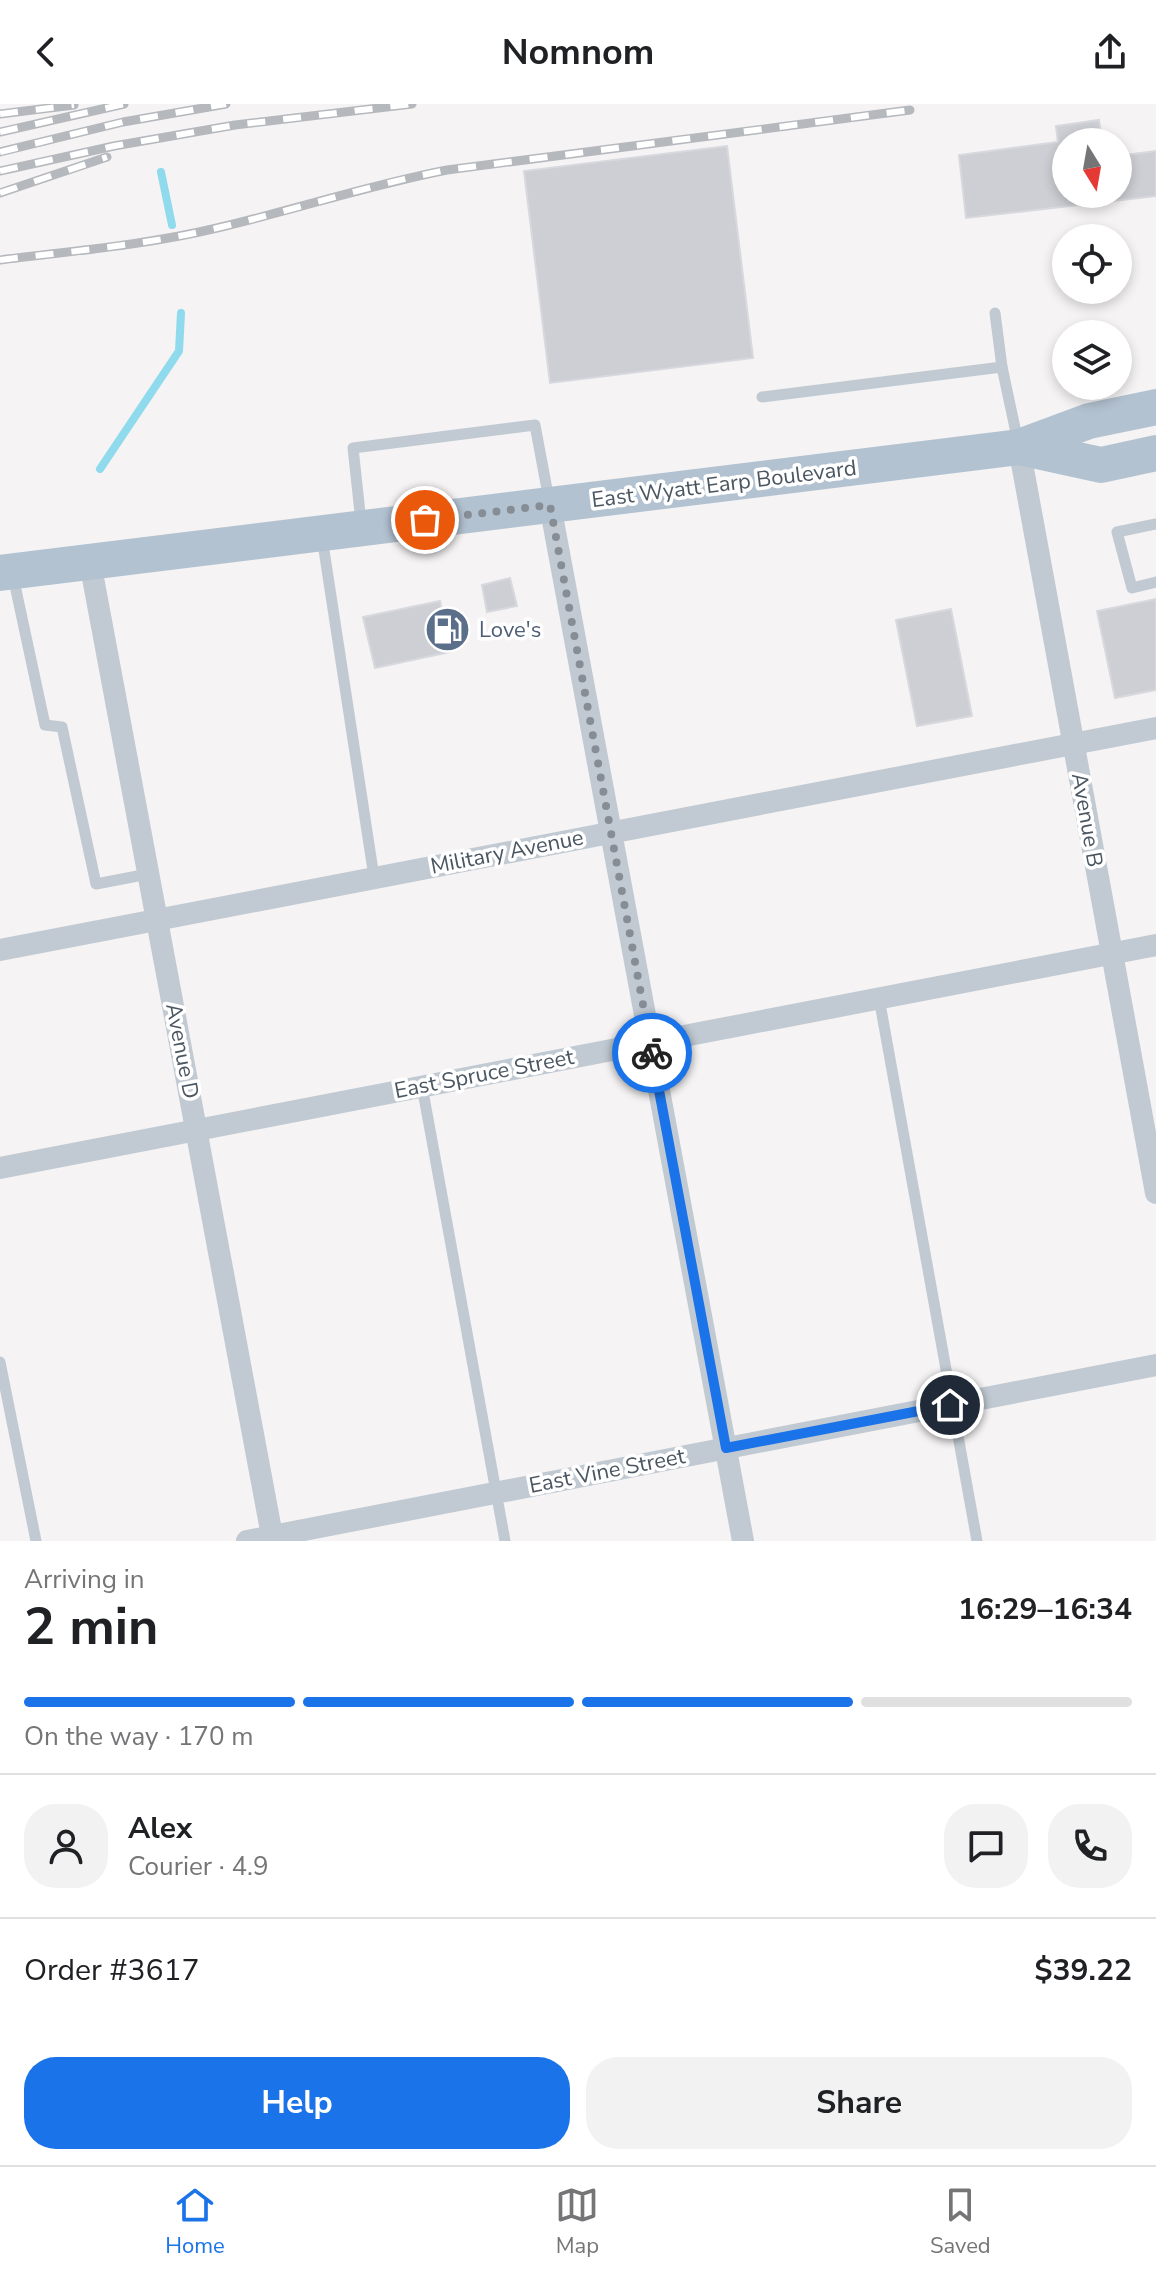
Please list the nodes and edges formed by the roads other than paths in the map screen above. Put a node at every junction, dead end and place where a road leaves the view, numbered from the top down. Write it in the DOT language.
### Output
graph roads {
  1 [pos="995,313"];
  2 [pos="1002,367"];
  3 [pos="762,397"];
  4 [pos="1156,407"];
  5 [pos="1019,447"];
  6 [pos="1156,453"];
  7 [pos="550,505"];
  8 [pos="1156,524"];
  9 [pos="362,528"];
  10 [pos="322,533"];
  11 [pos="90,562"];
  12 [pos="6,572"];
  13 [pos="1156,582"];
  14 [pos="1156,728"];
  15 [pos="1073,745"];
  16 [pos="611,833"];
  17 [pos="148,874"];
  18 [pos="374,877"];
  19 [pos="157,919"];
  20 [pos="1156,945"];
  21 [pos="0,950"];
  22 [pos="1112,953"];
  23 [pos="879,998"];
  24 [pos="650,1042"];
  25 [pos="422,1086"];
  26 [pos="196,1130"];
  27 [pos="0,1168"];
  28 [pos="1156,1193"];
  29 [pos="0,1362"];
  30 [pos="1156,1365"];
  31 [pos="950,1405"];
  32 [pos="726,1448"];
  33 [pos="496,1493"];
  34 [pos="272,1539"];
  35 [pos="36,1541"];
  36 [pos="247,1541"];
  37 [pos="505,1541"];
  38 [pos="743,1541"];
  39 [pos="977,1541"];
  1 -- 2 [label="lane"];
  2 -- 3 [label="lane"];
  2 -- 5 [label="lane"];
  4 -- 5 [label="main road, East Wyatt Earp Boulevard"];
  5 -- 6 [label="main road, East Wyatt Earp Boulevard"];
  5 -- 7 [label="main road, East Wyatt Earp Boulevard"];
  5 -- 15 [label="street, Avenue B"];
  7 -- 9 [label="main road, East Wyatt Earp Boulevard"];
  7 -- 9 [label="lane"];
  7 -- 16 [label="street"];
  8 -- 13 [label="lane"];
  9 -- 10 [label="main road, East Wyatt Earp Boulevard"];
  10 -- 11 [label="main road, East Wyatt Earp Boulevard"];
  10 -- 18 [label="lane"];
  11 -- 12 [label="main road, East Wyatt Earp Boulevard"];
  11 -- 17 [label="street, Avenue D"];
  12 -- 17 [label="lane"];
  14 -- 15 [label="street, Military Avenue"];
  15 -- 16 [label="street, Military Avenue"];
  15 -- 22 [label="street, Avenue B"];
  16 -- 18 [label="street, Military Avenue"];
  16 -- 24 [label="street"];
  17 -- 19 [label="street, Avenue D"];
  18 -- 19 [label="street, Military Avenue"];
  19 -- 21 [label="street, Military Avenue"];
  19 -- 26 [label="street, Avenue D"];
  20 -- 22 [label="street, East Spruce Street"];
  22 -- 23 [label="street, East Spruce Street"];
  22 -- 28 [label="street, Avenue B"];
  23 -- 24 [label="street, East Spruce Street"];
  23 -- 31 [label="lane"];
  24 -- 25 [label="street, East Spruce Street"];
  24 -- 32 [label="street"];
  25 -- 26 [label="street, East Spruce Street"];
  25 -- 33 [label="lane"];
  26 -- 27 [label="street, East Spruce Street"];
  26 -- 34 [label="street, Avenue D"];
  29 -- 35 [label="lane"];
  30 -- 31 [label="street, East Vine Street"];
  31 -- 32 [label="street, East Vine Street"];
  31 -- 39 [label="lane"];
  32 -- 33 [label="street, East Vine Street"];
  32 -- 38 [label="street"];
  33 -- 34 [label="street, East Vine Street"];
  33 -- 37 [label="lane"];
  34 -- 36 [label="street, East Vine Street"];
}
